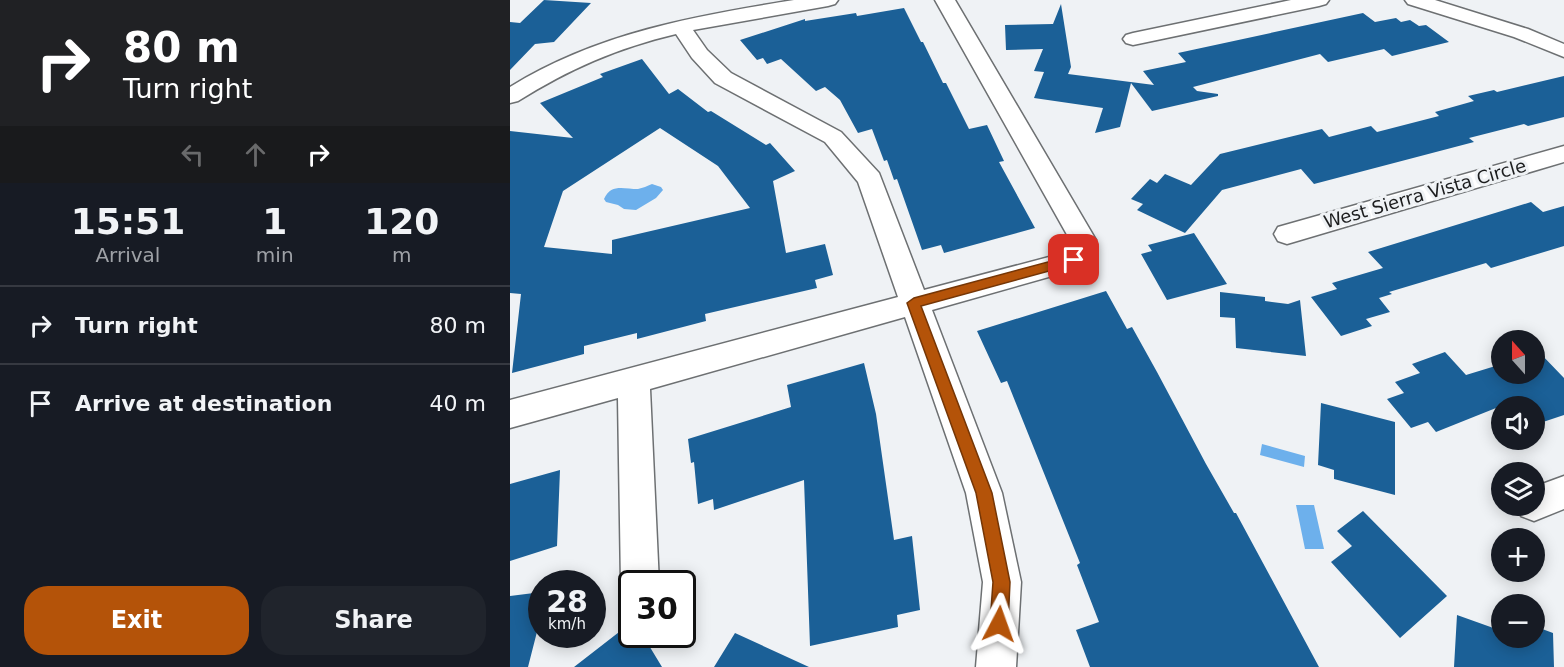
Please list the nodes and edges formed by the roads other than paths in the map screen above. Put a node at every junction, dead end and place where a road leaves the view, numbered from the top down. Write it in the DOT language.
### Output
graph roads {
  1 [pos="828,0"];
  2 [pos="945,0"];
  3 [pos="1319,0"];
  4 [pos="1415,0"];
  5 [pos="772,5"];
  6 [pos="681,26"];
  7 [pos="1133,39"];
  8 [pos="1564,51"];
  9 [pos="510,96"];
  10 [pos="1564,154"];
  11 [pos="1287,234"];
  12 [pos="914,303"];
  13 [pos="634,380"];
  14 [pos="510,414"];
  15 [pos="1564,492"];
  16 [pos="1545,500"];
  17 [pos="640,570"];
  18 [pos="996,667"];
  1 -- 5 [label="street"];
  2 -- 12 [label="street"];
  3 -- 7 [label="street"];
  4 -- 8 [label="street"];
  5 -- 6 [label="street"];
  6 -- 9 [label="street"];
  6 -- 12 [label="street"];
  10 -- 11 [label="street, West Sierra Vista Circle"];
  12 -- 13 [label="street"];
  12 -- 18 [label="street"];
  13 -- 14 [label="street"];
  13 -- 17 [label="street"];
  15 -- 16 [label="street"];
}
